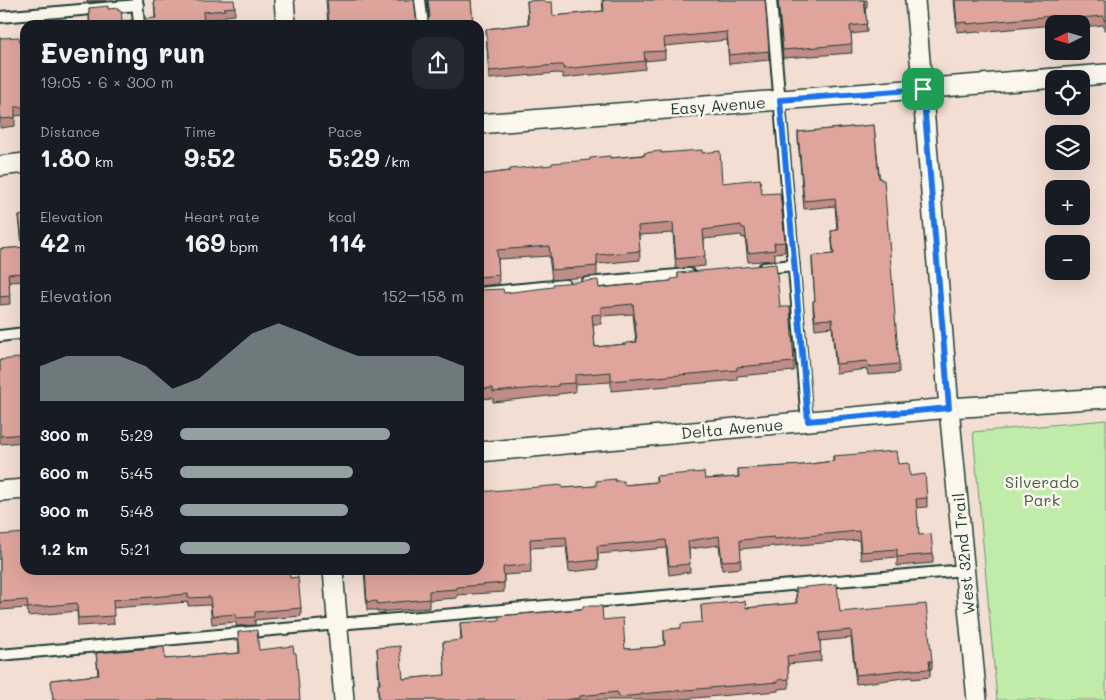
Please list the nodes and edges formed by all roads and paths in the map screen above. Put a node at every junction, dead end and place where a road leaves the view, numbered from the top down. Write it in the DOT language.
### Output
graph roads {
  1 [pos="284,0"];
  2 [pos="420,0"];
  3 [pos="771,0"];
  4 [pos="915,0"];
  5 [pos="137,2"];
  6 [pos="0,17"];
  7 [pos="139,20"];
  8 [pos="286,20"];
  9 [pos="422,20"];
  10 [pos="1106,74"];
  11 [pos="923,89"];
  12 [pos="780,100"];
  13 [pos="484,124"];
  14 [pos="20,164"];
  15 [pos="0,166"];
  16 [pos="794,265"];
  17 [pos="755,268"];
  18 [pos="696,274"];
  19 [pos="484,293"];
  20 [pos="20,334"];
  21 [pos="0,336"];
  22 [pos="1106,398"];
  23 [pos="949,408"];
  24 [pos="808,421"];
  25 [pos="484,452"];
  26 [pos="20,489"];
  27 [pos="0,491"];
  28 [pos="965,570"];
  29 [pos="333,575"];
  30 [pos="338,624"];
  31 [pos="0,655"];
  32 [pos="344,700"];
  33 [pos="977,700"];
  1 -- 8 [label="street"];
  2 -- 9 [label="lane"];
  3 -- 12 [label="lane"];
  4 -- 11 [label="street, West 32nd Trail"];
  5 -- 6 [label="lane"];
  5 -- 7 [label="lane"];
  10 -- 11 [label="street, Easy Avenue"];
  11 -- 12 [label="street, Easy Avenue"];
  11 -- 23 [label="street, West 32nd Trail"];
  12 -- 13 [label="street, Easy Avenue"];
  12 -- 16 [label="lane"];
  14 -- 15 [label="street"];
  16 -- 17 [label="lane"];
  16 -- 24 [label="lane"];
  18 -- 19 [label="lane"];
  20 -- 21 [label="lane"];
  22 -- 23 [label="street, Delta Avenue"];
  23 -- 24 [label="street, Delta Avenue"];
  23 -- 28 [label="street, West 32nd Trail"];
  24 -- 25 [label="street, Delta Avenue"];
  26 -- 27 [label="street"];
  28 -- 30 [label="lane"];
  28 -- 33 [label="street, West 32nd Trail"];
  29 -- 30 [label="street"];
  30 -- 31 [label="lane"];
  30 -- 32 [label="street"];
}
